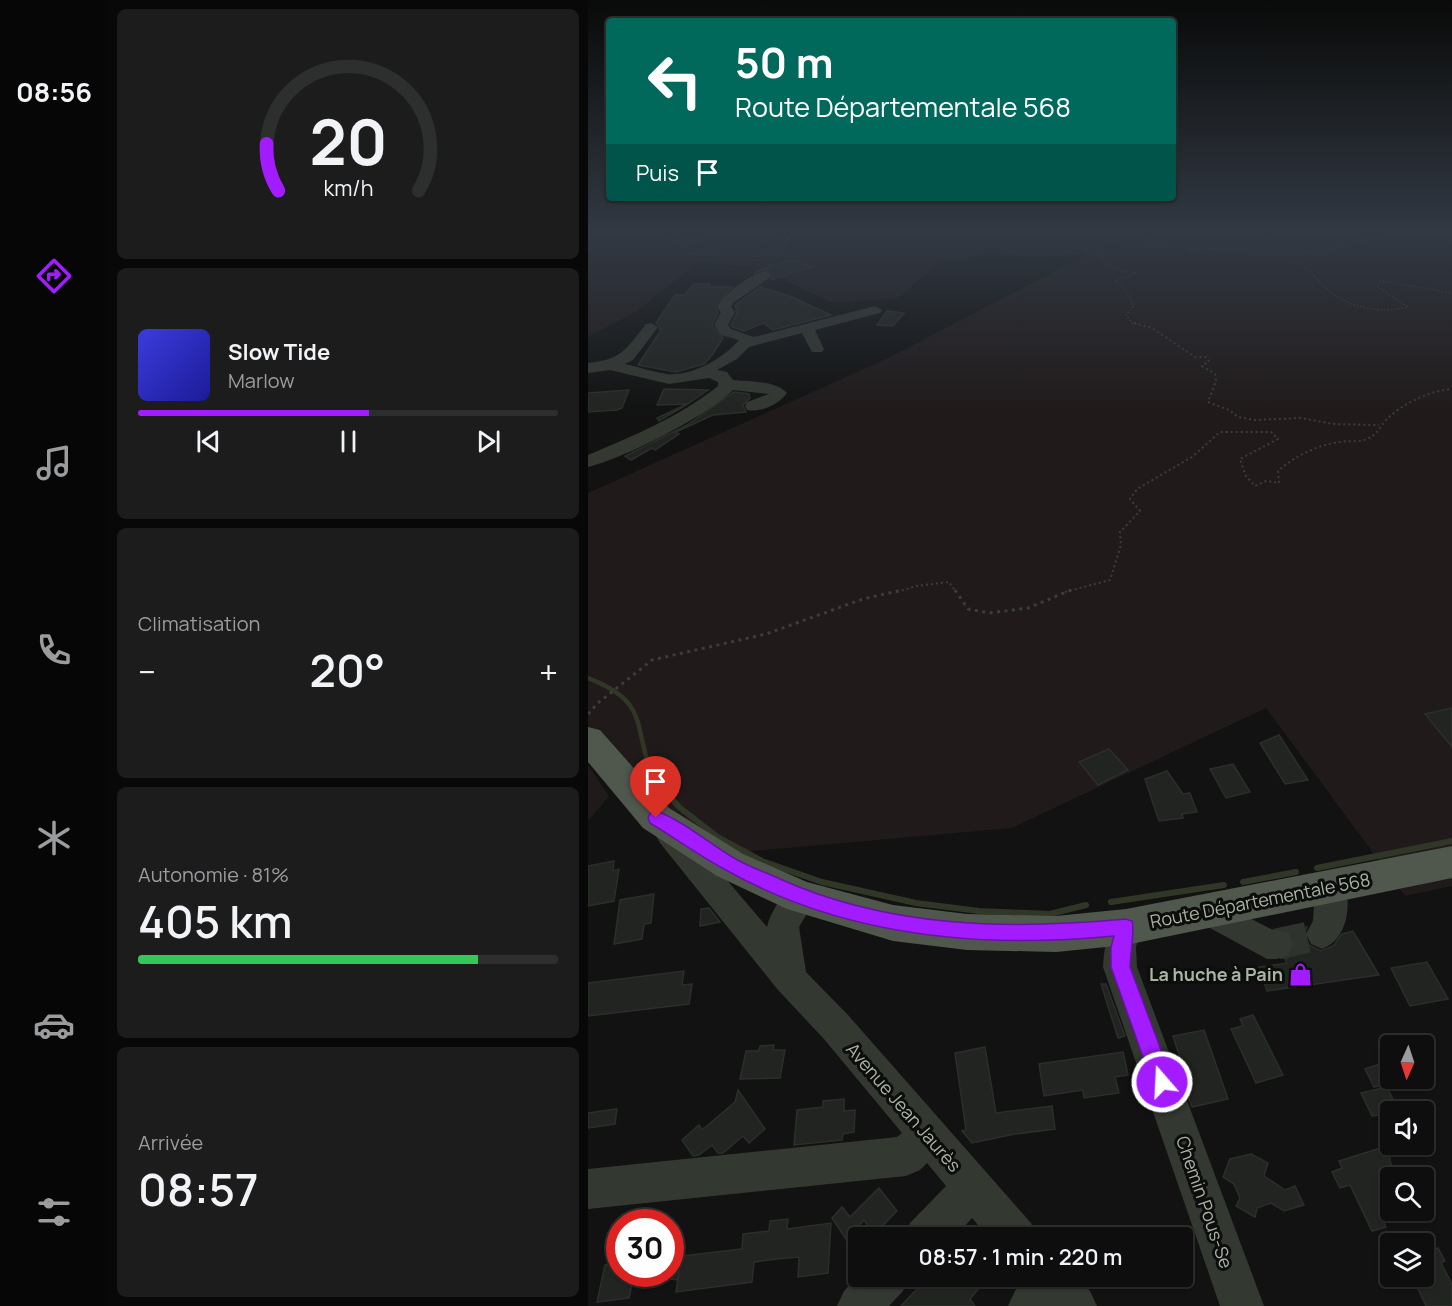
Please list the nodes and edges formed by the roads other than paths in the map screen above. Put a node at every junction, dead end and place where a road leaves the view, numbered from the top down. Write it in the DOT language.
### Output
graph roads {
  1 [pos="740,291"];
  2 [pos="875,310"];
  3 [pos="651,327"];
  4 [pos="807,329"];
  5 [pos="744,345"];
  6 [pos="817,349"];
  7 [pos="610,365"];
  8 [pos="588,368"];
  9 [pos="691,375"];
  10 [pos="726,384"];
  11 [pos="753,406"];
  12 [pos="588,462"];
  13 [pos="588,739"];
  14 [pos="656,818"];
  15 [pos="1452,862"];
  16 [pos="1331,887"];
  17 [pos="801,897"];
  18 [pos="1208,911"];
  19 [pos="1126,927"];
  20 [pos="1322,934"];
  21 [pos="1277,944"];
  22 [pos="790,979"];
  23 [pos="928,1134"];
  24 [pos="973,1187"];
  25 [pos="588,1190"];
  26 [pos="935,1227"];
  27 [pos="1007,1227"];
  28 [pos="877,1287"];
  29 [pos="859,1306"];
  30 [pos="1242,1306"];
  1 -- 5 [label="street"];
  2 -- 4 [label="street"];
  3 -- 7 [label="street"];
  4 -- 5 [label="street"];
  4 -- 6 [label="street"];
  5 -- 9 [label="street"];
  7 -- 8 [label="street"];
  7 -- 9 [label="street"];
  9 -- 10 [label="street"];
  10 -- 11 [label="street"];
  10 -- 12 [label="street"];
  13 -- 14 [label="main road, Route Départementale 568"];
  14 -- 17 [label="main road, Route Départementale 568"];
  14 -- 22 [label="street, Avenue Jean Jaurès"];
  15 -- 16 [label="main road, Route Départementale 568"];
  16 -- 18 [label="main road, Route Départementale 568"];
  16 -- 20 [label="street"];
  17 -- 19 [label="main road, Route Départementale 568"];
  17 -- 22 [label="street"];
  18 -- 19 [label="main road, Route Départementale 568"];
  18 -- 21 [label="street"];
  19 -- 30 [label="street, Chemin Pous-Se"];
  22 -- 23 [label="street, Avenue Jean Jaurès"];
  23 -- 24 [label="street, Avenue Jean Jaurès"];
  23 -- 25 [label="street"];
  24 -- 26 [label="street"];
  24 -- 27 [label="street, Avenue Jean Jaurès"];
  28 -- 29 [label="street"];
}
